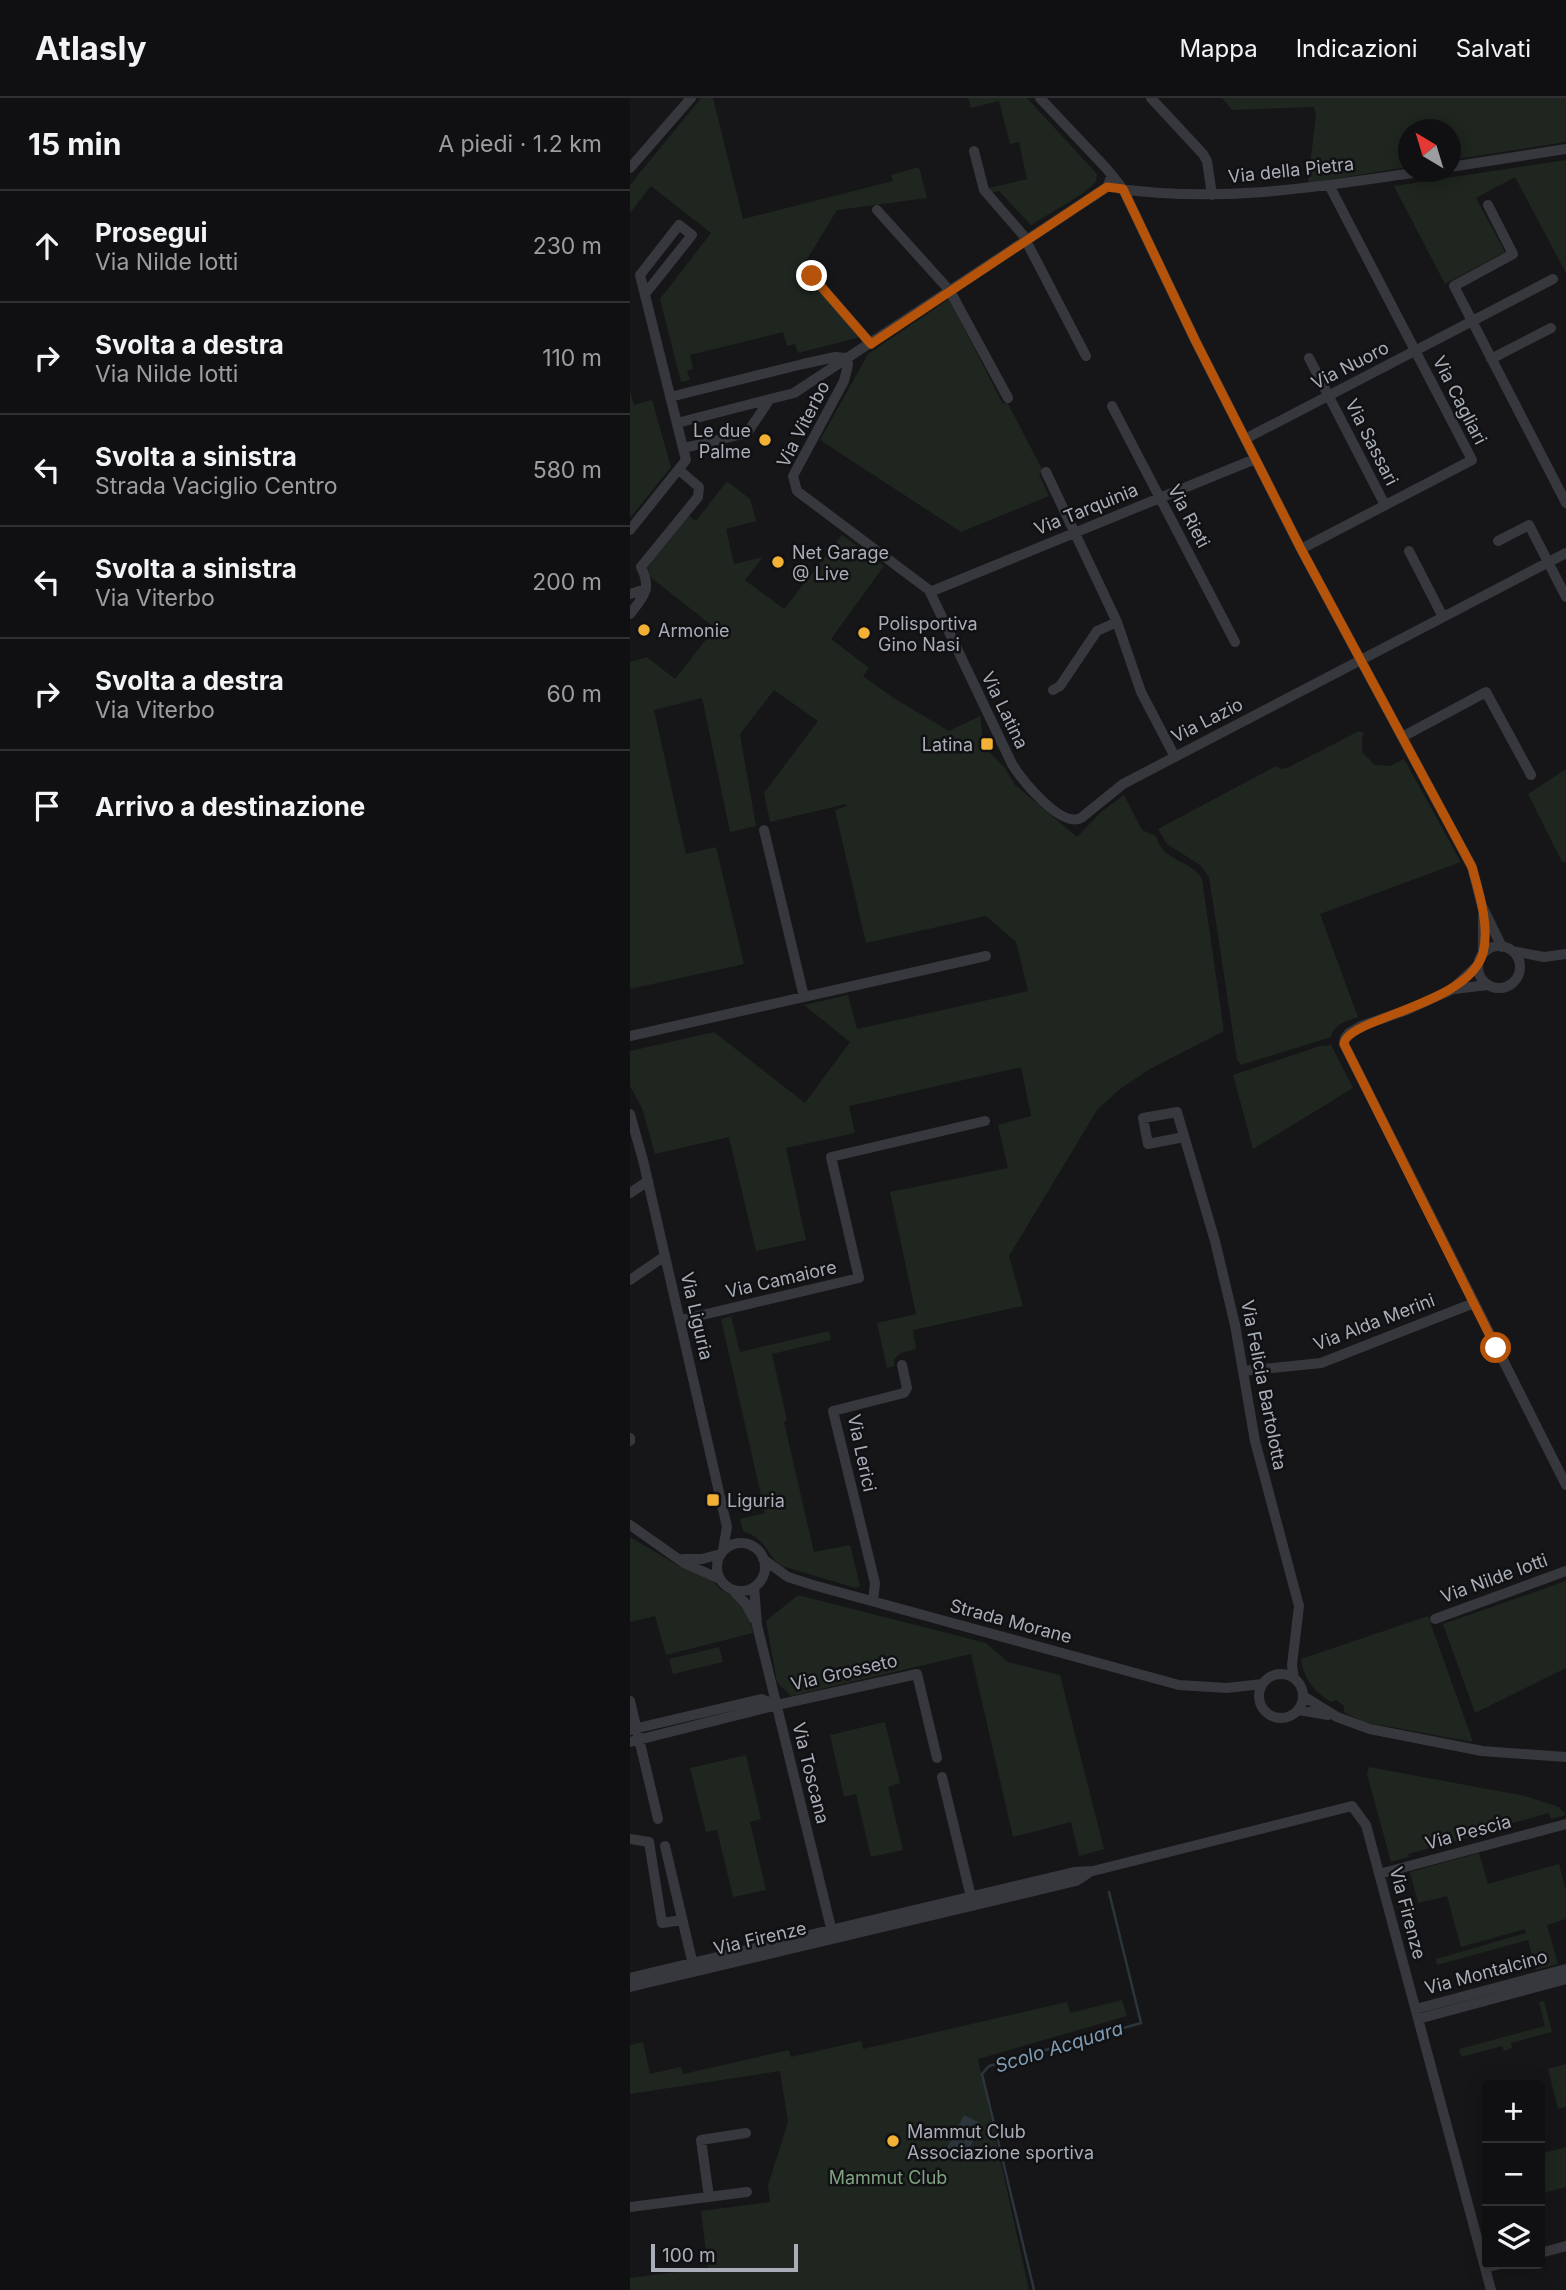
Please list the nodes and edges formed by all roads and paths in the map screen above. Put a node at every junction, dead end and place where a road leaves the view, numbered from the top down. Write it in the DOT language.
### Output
graph roads {
  1 [pos="691,98"];
  2 [pos="1040,98"];
  3 [pos="1151,98"];
  4 [pos="1566,149"];
  5 [pos="974,151"];
  6 [pos="1461,165"];
  7 [pos="630,168"];
  8 [pos="1111,175"];
  9 [pos="1398,175"];
  10 [pos="1329,185"];
  11 [pos="1107,187"];
  12 [pos="1123,189"];
  13 [pos="1212,195"];
  14 [pos="1488,205"];
  15 [pos="877,210"];
  16 [pos="1026,241"];
  17 [pos="812,276"];
  18 [pos="1553,279"];
  19 [pos="950,291"];
  20 [pos="645,294"];
  21 [pos="1472,321"];
  22 [pos="1551,328"];
  23 [pos="871,344"];
  24 [pos="1415,351"];
  25 [pos="1086,356"];
  26 [pos="847,358"];
  27 [pos="1308,358"];
  28 [pos="1491,359"];
  29 [pos="1328,396"];
  30 [pos="670,397"];
  31 [pos="1007,398"];
  32 [pos="770,400"];
  33 [pos="1112,405"];
  34 [pos="677,423"];
  35 [pos="1245,439"];
  36 [pos="684,448"];
  37 [pos="1255,459"];
  38 [pos="679,470"];
  39 [pos="1046,472"];
  40 [pos="1160,498"];
  41 [pos="1566,503"];
  42 [pos="1385,505"];
  43 [pos="630,530"];
  44 [pos="1075,533"];
  45 [pos="1498,541"];
  46 [pos="1301,549"];
  47 [pos="1409,551"];
  48 [pos="1566,553"];
  49 [pos="1548,562"];
  50 [pos="635,567"];
  51 [pos="646,589"];
  52 [pos="930,592"];
  53 [pos="630,594"];
  54 [pos="1566,597"];
  55 [pos="630,614"];
  56 [pos="1443,617"];
  57 [pos="1117,622"];
  58 [pos="1235,642"];
  59 [pos="1361,660"];
  60 [pos="1054,690"];
  61 [pos="1402,737"];
  62 [pos="1175,757"];
  63 [pos="1531,775"];
  64 [pos="1075,821"];
  65 [pos="764,830"];
  66 [pos="1482,906"];
  67 [pos="1507,949"];
  68 [pos="1483,954"];
  69 [pos="1566,954"];
  70 [pos="986,956"];
  71 [pos="1544,957"];
  72 [pos="1478,965"];
  73 [pos="1517,976"];
  74 [pos="1488,985"];
  75 [pos="1451,990"];
  76 [pos="804,997"];
  77 [pos="630,1036"];
  78 [pos="630,1114"];
  79 [pos="985,1121"];
  80 [pos="1184,1137"];
  81 [pos="648,1181"];
  82 [pos="630,1193"];
  83 [pos="665,1256"];
  84 [pos="630,1280"];
  85 [pos="1474,1303"];
  86 [pos="681,1320"];
  87 [pos="902,1365"];
  88 [pos="1243,1371"];
  89 [pos="1566,1485"];
  90 [pos="630,1525"];
  91 [pos="727,1527"];
  92 [pos="743,1543"];
  93 [pos="722,1552"];
  94 [pos="676,1558"];
  95 [pos="763,1559"];
  96 [pos="1566,1571"];
  97 [pos="788,1577"];
  98 [pos="720,1579"];
  99 [pos="757,1584"];
  100 [pos="733,1590"];
  101 [pos="873,1601"];
  102 [pos="1435,1619"];
  103 [pos="757,1625"];
  104 [pos="1294,1641"];
  105 [pos="1274,1675"];
  106 [pos="1294,1678"];
  107 [pos="1262,1684"];
  108 [pos="1227,1688"];
  109 [pos="1303,1696"];
  110 [pos="1259,1699"];
  111 [pos="630,1701"];
  112 [pos="777,1705"];
  113 [pos="1298,1710"];
  114 [pos="1337,1717"];
  115 [pos="633,1729"];
  116 [pos="635,1741"];
  117 [pos="1562,1756"];
  118 [pos="937,1758"];
  119 [pos="942,1777"];
  120 [pos="658,1819"];
  121 [pos="1566,1824"];
  122 [pos="630,1839"];
  123 [pos="665,1846"];
  124 [pos="1379,1874"];
  125 [pos="972,1901"];
  126 [pos="682,1920"];
  127 [pos="833,1934"];
  128 [pos="694,1968"];
  129 [pos="1566,1969"];
  130 [pos="630,1978"];
  131 [pos="1566,1979"];
  132 [pos="630,1987"];
  133 [pos="1417,2014"];
  134 [pos="746,2133"];
  135 [pos="747,2192"];
  136 [pos="709,2197"];
  137 [pos="630,2207"];
  138 [pos="1566,2246"];
  139 [pos="1545,2252"];
  140 [pos="1482,2257"];
  141 [pos="1485,2269"];
  142 [pos="1491,2290"];
  1 -- 7 [label="street"];
  2 -- 8 [label="street"];
  3 -- 13 [label="street"];
  4 -- 6 [label="street"];
  5 -- 16 [label="street"];
  8 -- 11 [label="street"];
  8 -- 12 [label="street"];
  9 -- 10 [label="street, Via della Pietra"];
  10 -- 13 [label="street, Via della Pietra"];
  10 -- 24 [label="street, Via Cagliari"];
  11 -- 12 [label="street"];
  11 -- 16 [label="street"];
  12 -- 13 [label="street, Via della Pietra"];
  12 -- 35 [label="street"];
  14 -- 21 [label="street"];
  15 -- 19 [label="street"];
  16 -- 19 [label="street"];
  16 -- 25 [label="street"];
  17 -- 23 [label="street"];
  18 -- 21 [label="street, Via Nuoro"];
  19 -- 23 [label="street"];
  19 -- 31 [label="street"];
  20 -- 20 [label="street"];
  20 -- 30 [label="street"];
  21 -- 24 [label="street, Via Nuoro"];
  21 -- 28 [label="street"];
  22 -- 28 [label="street"];
  23 -- 26 [label="street"];
  24 -- 29 [label="street, Via Nuoro"];
  24 -- 42 [label="street, Via Cagliari"];
  26 -- 30 [label="street"];
  26 -- 32 [label="street"];
  26 -- 52 [label="street, Via Viterbo"];
  27 -- 29 [label="street, Via Sassari"];
  28 -- 41 [label="street"];
  29 -- 35 [label="street, Via Nuoro"];
  29 -- 42 [label="street, Via Sassari"];
  30 -- 34 [label="street"];
  32 -- 34 [label="street"];
  32 -- 36 [label="street"];
  33 -- 40 [label="street, Via Rieti"];
  34 -- 36 [label="street"];
  35 -- 37 [label="street"];
  36 -- 38 [label="street"];
  37 -- 40 [label="street, Via Tarquinia"];
  37 -- 46 [label="street"];
  38 -- 43 [label="street"];
  38 -- 50 [label="street"];
  39 -- 44 [label="street"];
  40 -- 44 [label="street, Via Tarquinia"];
  40 -- 58 [label="street, Via Rieti"];
  42 -- 46 [label="street, Via Cagliari"];
  44 -- 52 [label="street, Via Tarquinia"];
  44 -- 57 [label="street"];
  45 -- 49 [label="street"];
  46 -- 59 [label="street"];
  47 -- 56 [label="street"];
  48 -- 49 [label="street, Via Lazio"];
  49 -- 54 [label="street"];
  49 -- 56 [label="street, Via Lazio"];
  50 -- 51 [label="street"];
  51 -- 53 [label="street"];
  51 -- 55 [label="street"];
  52 -- 64 [label="street, Via Latina"];
  56 -- 59 [label="street, Via Lazio"];
  57 -- 60 [label="street"];
  57 -- 62 [label="street"];
  59 -- 61 [label="street"];
  59 -- 62 [label="street, Via Lazio"];
  61 -- 63 [label="street"];
  61 -- 66 [label="street"];
  62 -- 64 [label="street, Via Lazio"];
  65 -- 76 [label="street"];
  66 -- 67 [label="street"];
  66 -- 68 [label="street"];
  67 -- 68 [label="street"];
  67 -- 71 [label="street"];
  67 -- 73 [label="street"];
  68 -- 72 [label="street"];
  69 -- 71 [label="street"];
  70 -- 76 [label="street"];
  71 -- 73 [label="street"];
  72 -- 74 [label="street"];
  72 -- 75 [label="street"];
  73 -- 74 [label="street"];
  74 -- 75 [label="street"];
  75 -- 85 [label="street"];
  76 -- 77 [label="street"];
  78 -- 81 [label="street, Via Liguria"];
  79 -- 86 [label="street, Via Camaiore"];
  80 -- 88 [label="street, Via Felicia Bartolotta"];
  81 -- 82 [label="street"];
  81 -- 83 [label="street, Via Liguria"];
  83 -- 84 [label="street"];
  83 -- 86 [label="street, Via Liguria"];
  85 -- 88 [label="street, Via Alda Merini"];
  85 -- 89 [label="street"];
  86 -- 91 [label="street, Via Liguria"];
  87 -- 101 [label="street, Via Lerici"];
  88 -- 104 [label="street, Via Felicia Bartolotta"];
  90 -- 94 [label="street"];
  91 -- 92 [label="street"];
  91 -- 93 [label="street, Via Liguria"];
  92 -- 93 [label="street"];
  92 -- 95 [label="street"];
  93 -- 94 [label="street"];
  93 -- 98 [label="street"];
  94 -- 98 [label="street"];
  95 -- 97 [label="street, Strada Morane"];
  95 -- 99 [label="street"];
  96 -- 102 [label="street, Via Nilde Iotti"];
  97 -- 99 [label="street, Strada Morane"];
  97 -- 101 [label="street, Strada Morane"];
  98 -- 100 [label="street"];
  99 -- 100 [label="street"];
  99 -- 103 [label="street, Via Toscana"];
  100 -- 103 [label="street, Via Toscana"];
  101 -- 108 [label="street, Strada Morane"];
  103 -- 112 [label="street, Via Toscana"];
  104 -- 105 [label="street, Via Felicia Bartolotta"];
  104 -- 106 [label="street, Via Felicia Bartolotta"];
  105 -- 106 [label="street"];
  105 -- 107 [label="street"];
  106 -- 109 [label="street"];
  107 -- 108 [label="street, Strada Morane"];
  107 -- 110 [label="street"];
  108 -- 110 [label="street, Strada Morane"];
  109 -- 113 [label="street"];
  109 -- 114 [label="street"];
  110 -- 113 [label="street"];
  111 -- 115 [label="street"];
  112 -- 115 [label="street"];
  112 -- 116 [label="street"];
  112 -- 118 [label="street, Via Grosseto"];
  112 -- 127 [label="street, Via Toscana"];
  113 -- 114 [label="street"];
  114 -- 117 [label="street"];
  115 -- 116 [label="street"];
  116 -- 120 [label="street"];
  119 -- 125 [label="street"];
  121 -- 124 [label="street, Via Pescia"];
  122 -- 126 [label="street"];
  123 -- 126 [label="street, Via Firenze"];
  124 -- 125 [label="street, Via Firenze"];
  124 -- 133 [label="street, Via Firenze"];
  125 -- 127 [label="street, Via Firenze"];
  126 -- 128 [label="street, Via Firenze"];
  127 -- 128 [label="street, Via Firenze"];
  128 -- 130 [label="street, Via Firenze"];
  128 -- 132 [label="street, Via Firenze"];
  129 -- 133 [label="street, Via Montalcino"];
  131 -- 133 [label="street, Via Montalcino"];
  133 -- 140 [label="street, Via Firenze"];
  134 -- 136 [label="street"];
  135 -- 136 [label="street"];
  136 -- 137 [label="street"];
  138 -- 139 [label="street"];
  141 -- 142 [label="street, Via Firenze"];
}
